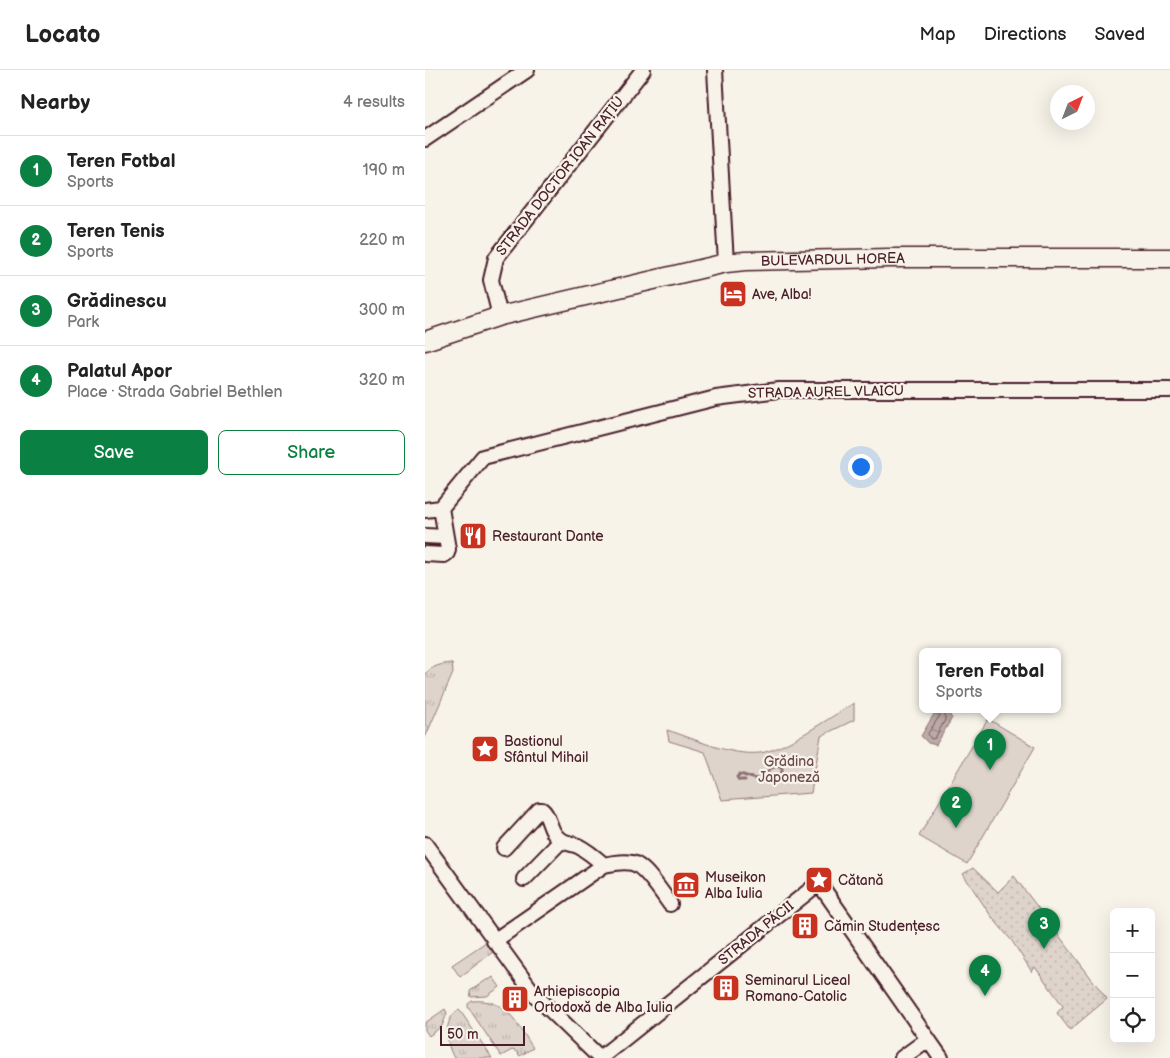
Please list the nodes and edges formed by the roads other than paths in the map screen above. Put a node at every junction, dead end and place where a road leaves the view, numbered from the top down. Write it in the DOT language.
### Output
graph roads {
  1 [pos="527,70"];
  2 [pos="643,70"];
  3 [pos="715,70"];
  4 [pos="425,139"];
  5 [pos="1170,258"];
  6 [pos="726,263"];
  7 [pos="499,316"];
  8 [pos="425,341"];
  9 [pos="1170,390"];
  10 [pos="441,508"];
  11 [pos="425,510"];
  12 [pos="425,536"];
  13 [pos="446,536"];
  14 [pos="425,554"];
  15 [pos="561,841"];
  16 [pos="425,844"];
  17 [pos="504,848"];
  18 [pos="604,865"];
  19 [pos="524,879"];
  20 [pos="670,904"];
  21 [pos="494,941"];
  22 [pos="928,1039"];
  23 [pos="600,1058"];
  24 [pos="902,1058"];
  25 [pos="941,1058"];
  1 -- 4 [label="street"];
  2 -- 7 [label="street, STRADA DOCTOR IOAN RAȚIU"];
  3 -- 6 [label="street"];
  5 -- 6 [label="main road, BULEVARDUL HOREA"];
  6 -- 7 [label="main road, BULEVARDUL HOREA"];
  7 -- 8 [label="main road, BULEVARDUL HOREA"];
  9 -- 10 [label="street, STRADA AUREL VLAICU"];
  10 -- 11 [label="street"];
  10 -- 13 [label="street"];
  12 -- 13 [label="street"];
  13 -- 14 [label="street"];
  15 -- 17 [label="street"];
  15 -- 18 [label="street"];
  15 -- 19 [label="street"];
  16 -- 21 [label="street"];
  18 -- 20 [label="street"];
  18 -- 21 [label="street"];
  21 -- 23 [label="street"];
  22 -- 23 [label="street, STRADA PĂCII"];
  22 -- 24 [label="street"];
  22 -- 25 [label="street"];
}
